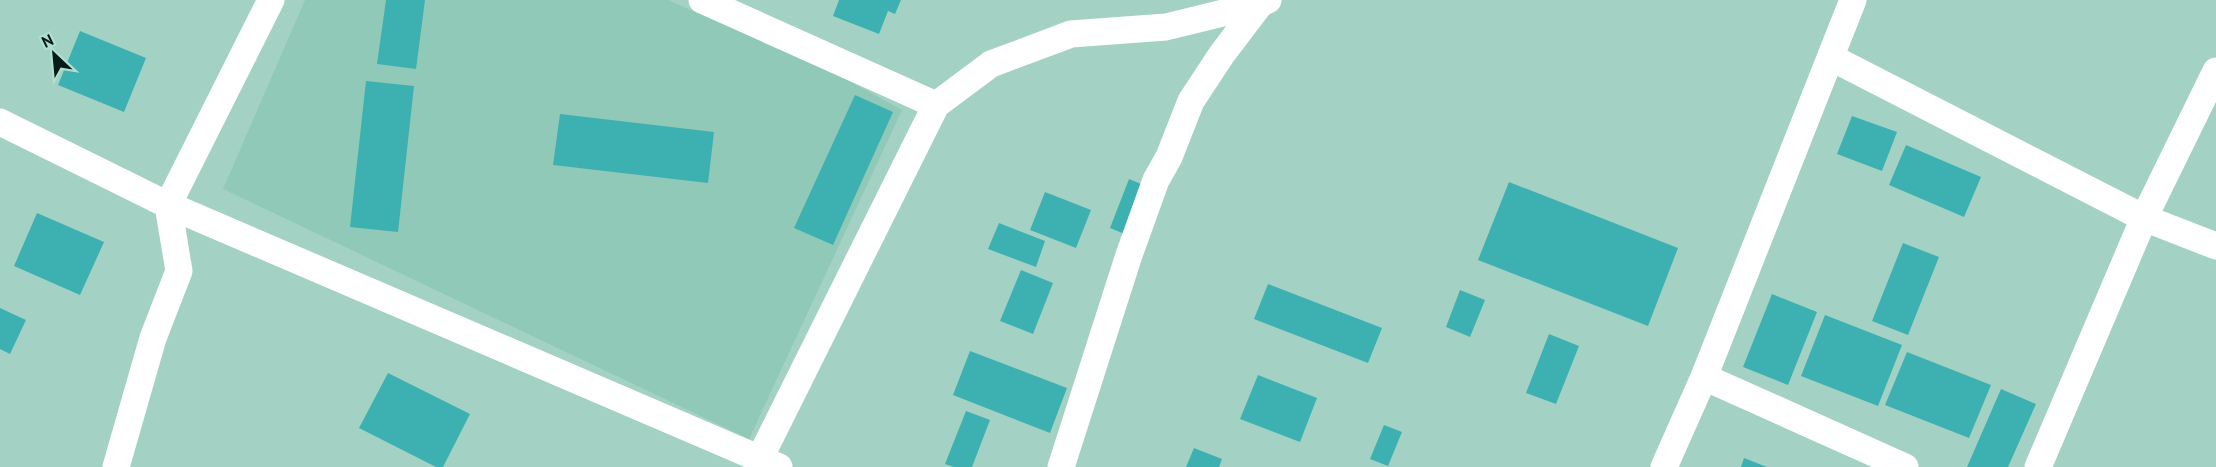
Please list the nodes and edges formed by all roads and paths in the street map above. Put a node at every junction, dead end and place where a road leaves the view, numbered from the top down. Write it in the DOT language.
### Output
graph roads {
  1 [pos="271,0"];
  2 [pos="702,0"];
  3 [pos="1853,0"];
  4 [pos="1264,2"];
  5 [pos="1832,58"];
  6 [pos="2216,71"];
  7 [pos="936,105"];
  8 [pos="0,122"];
  9 [pos="168,205"];
  10 [pos="2144,218"];
  11 [pos="2216,246"];
  12 [pos="1704,377"];
  13 [pos="769,463"];
  14 [pos="116,467"];
  15 [pos="1061,467"];
  16 [pos="1665,467"];
  17 [pos="1905,467"];
  18 [pos="2038,467"];
  1 -- 9 [label="street"];
  2 -- 7 [label="street"];
  3 -- 5 [label="street"];
  4 -- 7 [label="street"];
  4 -- 15 [label="street"];
  5 -- 10 [label="street"];
  5 -- 12 [label="street"];
  6 -- 10 [label="street"];
  7 -- 13 [label="street"];
  8 -- 9 [label="street"];
  9 -- 13 [label="street"];
  9 -- 14 [label="street"];
  10 -- 11 [label="street"];
  10 -- 18 [label="street"];
  12 -- 16 [label="street"];
  12 -- 17 [label="street"];
}
